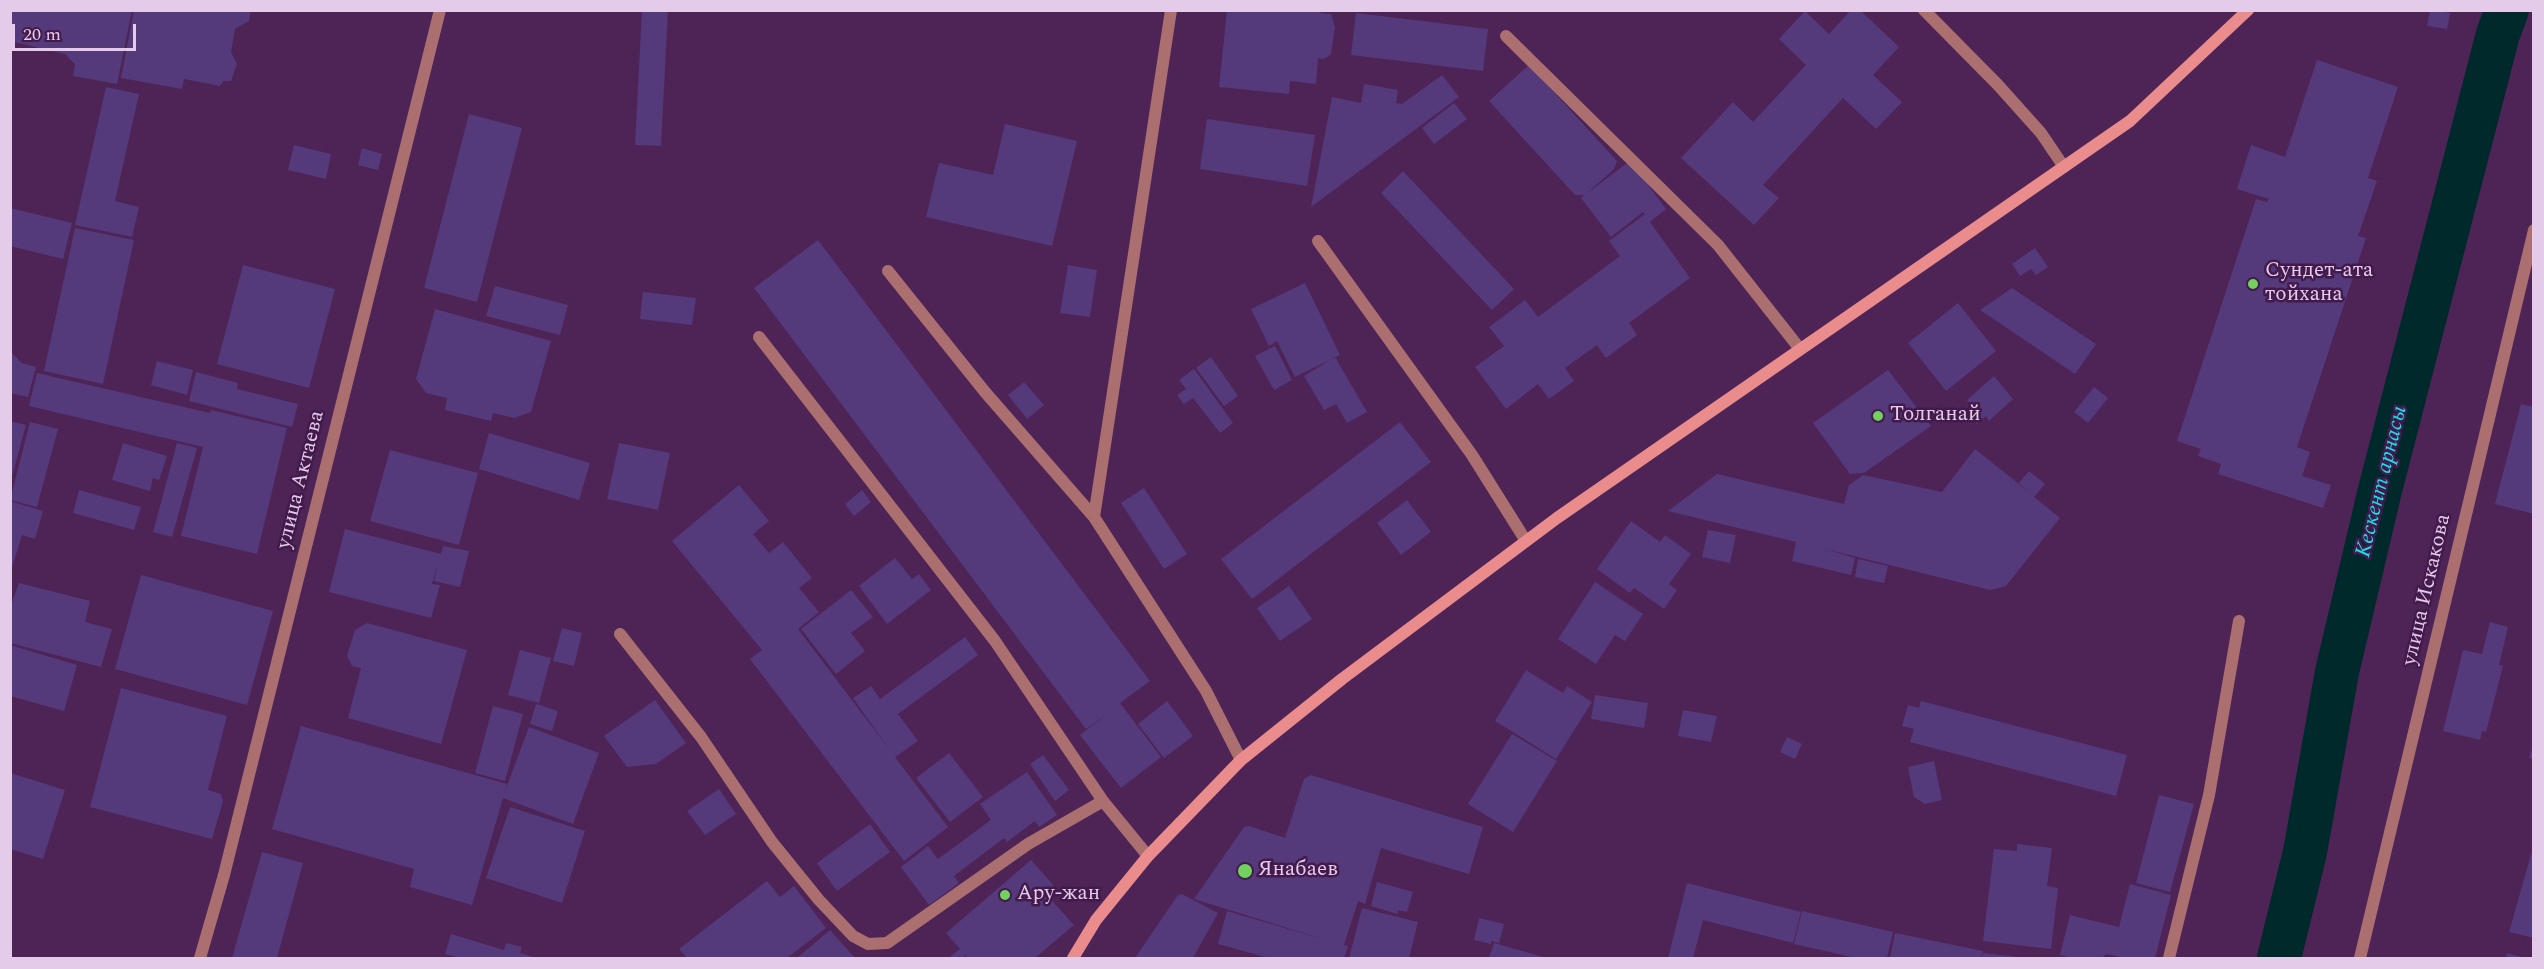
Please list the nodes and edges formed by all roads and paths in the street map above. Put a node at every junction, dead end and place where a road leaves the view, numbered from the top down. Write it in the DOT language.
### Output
graph roads {
  1 [pos="440,10"];
  2 [pos="1171,10"];
  3 [pos="1924,10"];
  4 [pos="2248,10"];
  5 [pos="1506,36"];
  6 [pos="2064,167"];
  7 [pos="2534,230"];
  8 [pos="1318,241"];
  9 [pos="888,271"];
  10 [pos="759,337"];
  11 [pos="1800,349"];
  12 [pos="1094,517"];
  13 [pos="1526,541"];
  14 [pos="2239,621"];
  15 [pos="620,634"];
  16 [pos="1240,760"];
  17 [pos="1102,801"];
  18 [pos="1148,856"];
  19 [pos="200,958"];
  20 [pos="1074,958"];
  21 [pos="2169,958"];
  22 [pos="2360,958"];
  1 -- 19 [label="street, улица Актаева"];
  2 -- 12 [label="street"];
  3 -- 6 [label="street"];
  4 -- 6 [label="main road"];
  5 -- 11 [label="street"];
  6 -- 11 [label="main road"];
  7 -- 22 [label="street, улица Искакова"];
  8 -- 13 [label="street"];
  9 -- 12 [label="street"];
  10 -- 17 [label="street"];
  11 -- 13 [label="main road"];
  12 -- 16 [label="street"];
  13 -- 16 [label="main road"];
  14 -- 21 [label="street"];
  15 -- 17 [label="street"];
  16 -- 18 [label="main road"];
  17 -- 18 [label="street"];
  18 -- 20 [label="main road"];
}
